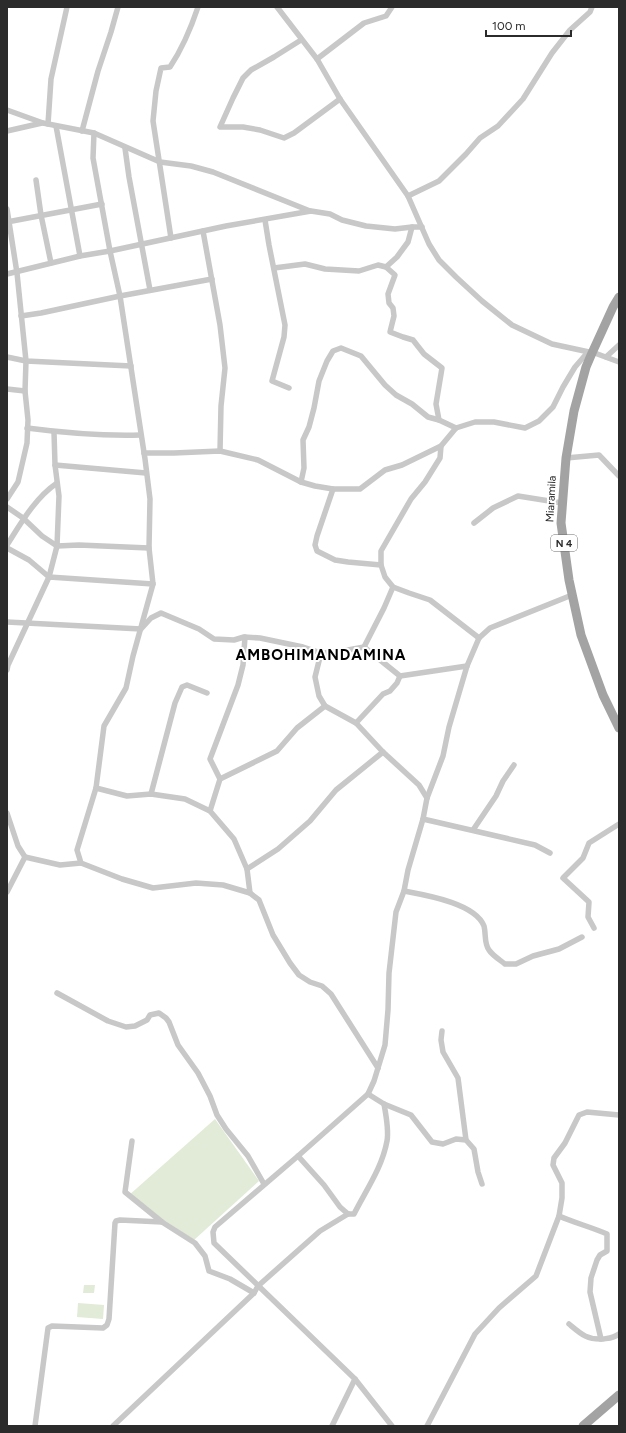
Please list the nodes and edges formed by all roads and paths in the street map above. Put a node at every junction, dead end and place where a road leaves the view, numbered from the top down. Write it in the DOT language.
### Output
graph roads {
  1 [pos="67,7"];
  2 [pos="118,7"];
  3 [pos="198,7"];
  4 [pos="277,7"];
  5 [pos="392,7"];
  6 [pos="592,7"];
  7 [pos="301,40"];
  8 [pos="317,59"];
  9 [pos="340,99"];
  10 [pos="7,110"];
  11 [pos="45,123"];
  12 [pos="56,126"];
  13 [pos="7,131"];
  14 [pos="82,131"];
  15 [pos="94,133"];
  16 [pos="125,148"];
  17 [pos="160,162"];
  18 [pos="36,180"];
  19 [pos="408,196"];
  20 [pos="102,204"];
  21 [pos="7,209"];
  22 [pos="71,209"];
  23 [pos="311,211"];
  24 [pos="41,215"];
  25 [pos="265,220"];
  26 [pos="8,222"];
  27 [pos="412,226"];
  28 [pos="422,228"];
  29 [pos="204,231"];
  30 [pos="171,238"];
  31 [pos="142,244"];
  32 [pos="110,251"];
  33 [pos="80,256"];
  34 [pos="51,263"];
  35 [pos="386,267"];
  36 [pos="274,268"];
  37 [pos="17,272"];
  38 [pos="7,274"];
  39 [pos="212,279"];
  40 [pos="150,290"];
  41 [pos="120,296"];
  42 [pos="619,297"];
  43 [pos="21,316"];
  44 [pos="619,345"];
  45 [pos="590,352"];
  46 [pos="7,357"];
  47 [pos="606,357"];
  48 [pos="26,361"];
  49 [pos="619,362"];
  50 [pos="131,366"];
  51 [pos="289,388"];
  52 [pos="7,389"];
  53 [pos="25,391"];
  54 [pos="439,420"];
  55 [pos="27,428"];
  56 [pos="456,428"];
  57 [pos="54,432"];
  58 [pos="140,435"];
  59 [pos="440,446"];
  60 [pos="220,451"];
  61 [pos="144,453"];
  62 [pos="566,458"];
  63 [pos="55,465"];
  64 [pos="146,472"];
  65 [pos="619,476"];
  66 [pos="301,482"];
  67 [pos="58,483"];
  68 [pos="333,489"];
  69 [pos="7,499"];
  70 [pos="562,503"];
  71 [pos="7,507"];
  72 [pos="23,518"];
  73 [pos="474,523"];
  74 [pos="7,546"];
  75 [pos="57,546"];
  76 [pos="149,548"];
  77 [pos="381,565"];
  78 [pos="49,577"];
  79 [pos="153,584"];
  80 [pos="393,587"];
  81 [pos="572,595"];
  82 [pos="7,622"];
  83 [pos="27,622"];
  84 [pos="141,629"];
  85 [pos="245,637"];
  86 [pos="479,638"];
  87 [pos="364,647"];
  88 [pos="321,653"];
  89 [pos="467,666"];
  90 [pos="7,670"];
  91 [pos="400,676"];
  92 [pos="207,693"];
  93 [pos="325,706"];
  94 [pos="356,723"];
  95 [pos="619,728"];
  96 [pos="383,752"];
  97 [pos="514,765"];
  98 [pos="220,779"];
  99 [pos="96,788"];
  100 [pos="151,794"];
  101 [pos="428,798"];
  102 [pos="210,811"];
  103 [pos="7,813"];
  104 [pos="423,819"];
  105 [pos="619,824"];
  106 [pos="473,830"];
  107 [pos="550,853"];
  108 [pos="24,857"];
  109 [pos="82,863"];
  110 [pos="247,869"];
  111 [pos="404,891"];
  112 [pos="7,892"];
  113 [pos="250,893"];
  114 [pos="594,928"];
  115 [pos="582,937"];
  116 [pos="57,993"];
  117 [pos="442,1031"];
  118 [pos="378,1068"];
  119 [pos="368,1094"];
  120 [pos="384,1104"];
  121 [pos="619,1115"];
  122 [pos="466,1140"];
  123 [pos="132,1141"];
  124 [pos="298,1156"];
  125 [pos="264,1184"];
  126 [pos="482,1184"];
  127 [pos="348,1214"];
  128 [pos="559,1216"];
  129 [pos="162,1222"];
  130 [pos="258,1286"];
  131 [pos="254,1293"];
  132 [pos="568,1324"];
  133 [pos="619,1334"];
  134 [pos="601,1339"];
  135 [pos="355,1379"];
  136 [pos="619,1395"];
  137 [pos="588,1425"];
  138 [pos="35,1426"];
  139 [pos="114,1426"];
  140 [pos="332,1426"];
  141 [pos="392,1426"];
  142 [pos="427,1426"];
  1 -- 11 [label="street"];
  2 -- 14 [label="street"];
  3 -- 17 [label="street"];
  4 -- 7 [label="street"];
  5 -- 8 [label="street"];
  6 -- 19 [label="street"];
  7 -- 8 [label="street"];
  7 -- 9 [label="street"];
  8 -- 9 [label="street"];
  9 -- 19 [label="street"];
  10 -- 11 [label="street"];
  11 -- 12 [label="street"];
  11 -- 13 [label="street"];
  12 -- 14 [label="street"];
  12 -- 22 [label="street"];
  14 -- 15 [label="street"];
  15 -- 16 [label="street"];
  15 -- 20 [label="street"];
  16 -- 17 [label="street"];
  16 -- 31 [label="street"];
  17 -- 23 [label="street"];
  17 -- 30 [label="street"];
  18 -- 24 [label="street"];
  19 -- 28 [label="street"];
  20 -- 22 [label="street"];
  20 -- 32 [label="street"];
  21 -- 26 [label="street"];
  22 -- 24 [label="street"];
  22 -- 33 [label="street"];
  23 -- 25 [label="street"];
  23 -- 27 [label="street"];
  24 -- 26 [label="street"];
  24 -- 34 [label="street"];
  25 -- 29 [label="street"];
  25 -- 36 [label="street"];
  26 -- 37 [label="street"];
  27 -- 28 [label="street"];
  27 -- 35 [label="street"];
  28 -- 45 [label="street"];
  29 -- 30 [label="street"];
  29 -- 39 [label="street"];
  30 -- 31 [label="street"];
  31 -- 32 [label="street"];
  31 -- 40 [label="street"];
  32 -- 33 [label="street"];
  32 -- 41 [label="street"];
  33 -- 34 [label="street"];
  34 -- 37 [label="street"];
  35 -- 36 [label="street"];
  35 -- 54 [label="street"];
  36 -- 51 [label="street"];
  37 -- 38 [label="street"];
  37 -- 43 [label="street"];
  39 -- 40 [label="street"];
  39 -- 60 [label="street"];
  40 -- 41 [label="street"];
  41 -- 43 [label="street"];
  41 -- 50 [label="street"];
  42 -- 45 [label="main road, Miaramila / N 4"];
  43 -- 48 [label="street"];
  44 -- 47 [label="street"];
  45 -- 47 [label="street"];
  45 -- 56 [label="street"];
  45 -- 62 [label="main road, Miaramila / N 4"];
  46 -- 48 [label="street"];
  47 -- 49 [label="street"];
  48 -- 50 [label="street"];
  48 -- 53 [label="street"];
  50 -- 58 [label="street"];
  52 -- 53 [label="street"];
  53 -- 55 [label="street"];
  54 -- 56 [label="street"];
  54 -- 66 [label="street"];
  55 -- 57 [label="street"];
  55 -- 69 [label="street"];
  56 -- 59 [label="street"];
  57 -- 58 [label="street"];
  57 -- 63 [label="street"];
  58 -- 61 [label="street"];
  59 -- 68 [label="street"];
  59 -- 77 [label="street"];
  60 -- 61 [label="street"];
  60 -- 66 [label="street"];
  61 -- 64 [label="street"];
  62 -- 65 [label="street"];
  62 -- 70 [label="main road, Miaramila / N 4"];
  63 -- 64 [label="street"];
  63 -- 67 [label="street"];
  64 -- 76 [label="street"];
  66 -- 68 [label="street"];
  67 -- 72 [label="street"];
  67 -- 75 [label="street"];
  68 -- 77 [label="street"];
  70 -- 73 [label="street"];
  70 -- 81 [label="main road, Miaramila / N 4"];
  71 -- 72 [label="street"];
  72 -- 74 [label="street"];
  72 -- 75 [label="street"];
  74 -- 78 [label="street"];
  75 -- 76 [label="street"];
  75 -- 78 [label="street"];
  76 -- 79 [label="street"];
  77 -- 80 [label="street"];
  78 -- 79 [label="street"];
  78 -- 83 [label="street"];
  79 -- 84 [label="street"];
  80 -- 86 [label="street"];
  80 -- 87 [label="street"];
  81 -- 86 [label="street"];
  81 -- 95 [label="main road, Miaramila / N 4"];
  82 -- 83 [label="street"];
  83 -- 84 [label="street"];
  83 -- 90 [label="street"];
  84 -- 85 [label="street"];
  84 -- 99 [label="street"];
  85 -- 88 [label="street"];
  85 -- 98 [label="street"];
  86 -- 89 [label="street"];
  87 -- 88 [label="street"];
  87 -- 91 [label="street"];
  88 -- 93 [label="street"];
  89 -- 91 [label="street"];
  89 -- 101 [label="street"];
  91 -- 94 [label="street"];
  92 -- 100 [label="street"];
  93 -- 94 [label="street"];
  93 -- 98 [label="street"];
  94 -- 96 [label="street"];
  96 -- 101 [label="street"];
  96 -- 110 [label="street"];
  97 -- 106 [label="street"];
  98 -- 102 [label="street"];
  99 -- 100 [label="street"];
  99 -- 109 [label="street"];
  100 -- 102 [label="street"];
  101 -- 104 [label="street"];
  102 -- 110 [label="street"];
  103 -- 108 [label="street"];
  104 -- 106 [label="street"];
  104 -- 111 [label="street"];
  105 -- 114 [label="street"];
  106 -- 107 [label="street"];
  108 -- 109 [label="street"];
  108 -- 112 [label="street"];
  109 -- 113 [label="street"];
  110 -- 113 [label="street"];
  111 -- 115 [label="street"];
  111 -- 118 [label="street"];
  113 -- 118 [label="street"];
  116 -- 125 [label="street"];
  117 -- 122 [label="street"];
  118 -- 119 [label="street"];
  119 -- 120 [label="street"];
  119 -- 124 [label="street"];
  120 -- 122 [label="street"];
  120 -- 127 [label="street"];
  121 -- 128 [label="street"];
  122 -- 126 [label="street"];
  123 -- 129 [label="street"];
  124 -- 125 [label="street"];
  124 -- 127 [label="street"];
  125 -- 130 [label="street"];
  127 -- 130 [label="street"];
  128 -- 134 [label="street"];
  128 -- 142 [label="street"];
  129 -- 131 [label="street"];
  129 -- 138 [label="street"];
  130 -- 131 [label="street"];
  130 -- 135 [label="street"];
  131 -- 139 [label="street"];
  132 -- 134 [label="street"];
  133 -- 134 [label="street"];
  135 -- 140 [label="street"];
  135 -- 141 [label="street"];
  136 -- 137 [label="main road"];
}
